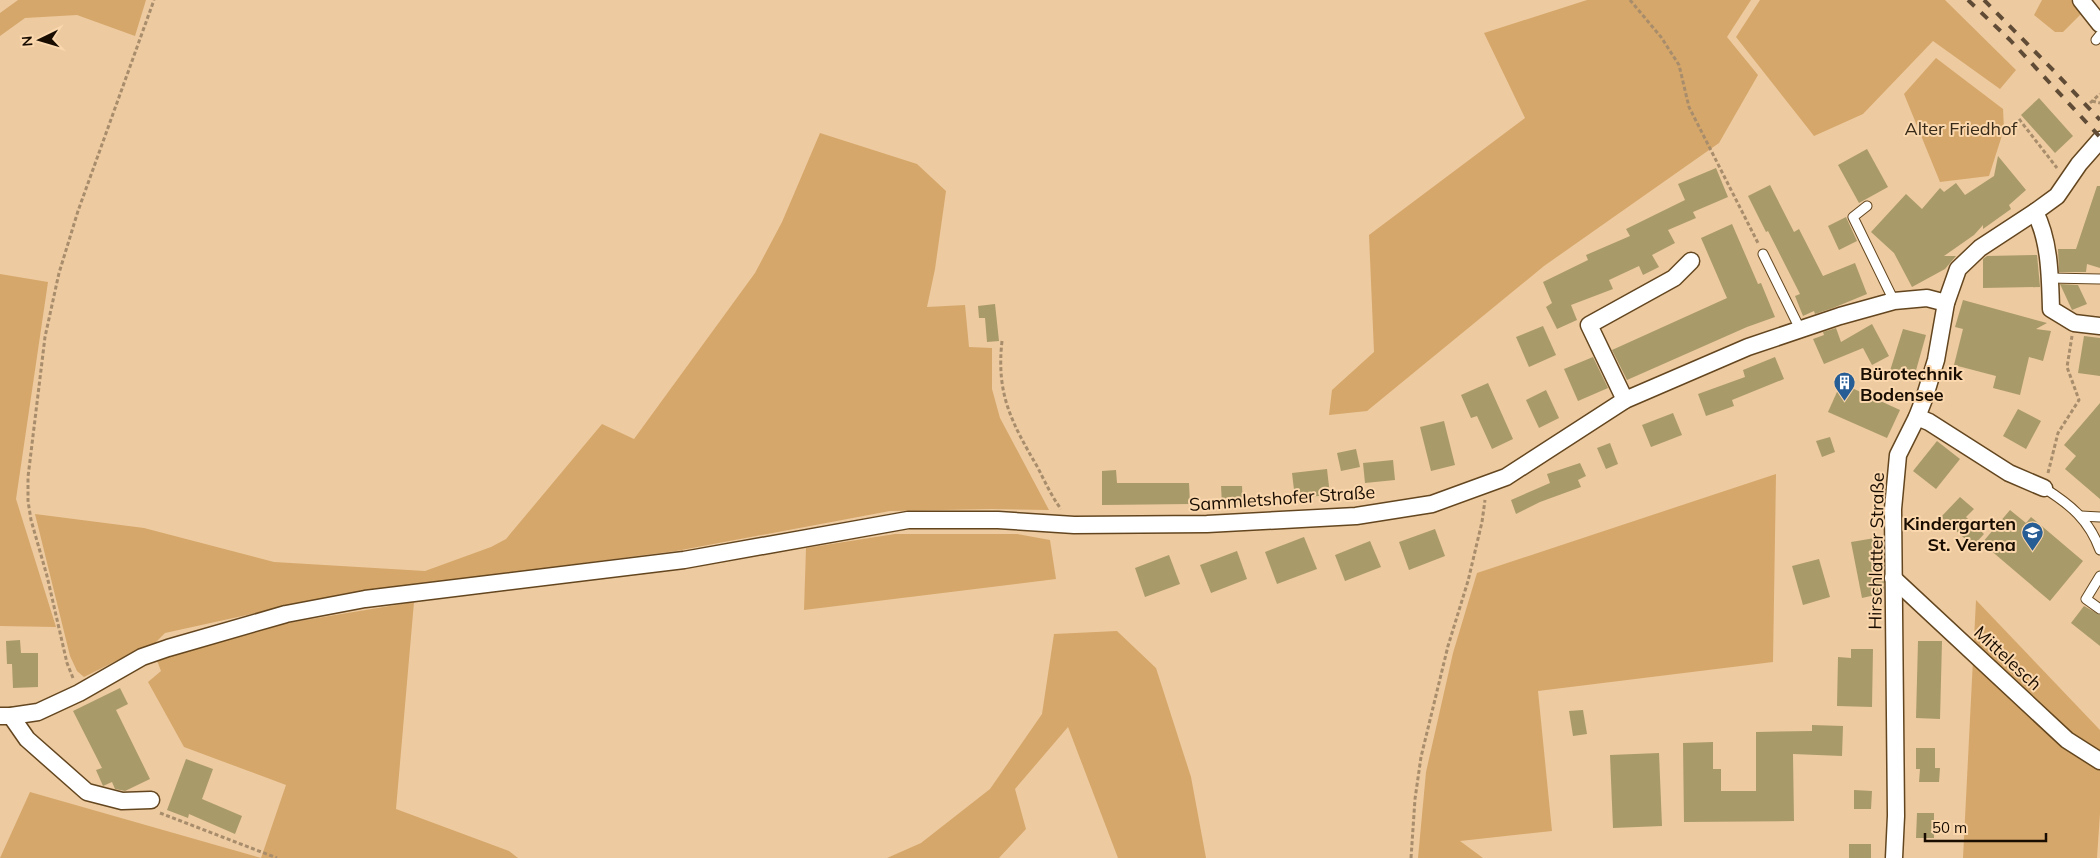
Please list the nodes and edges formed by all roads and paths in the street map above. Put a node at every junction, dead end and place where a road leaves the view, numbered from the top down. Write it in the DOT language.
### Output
graph roads {
  1 [pos="154,0"];
  2 [pos="1630,0"];
  3 [pos="2081,0"];
  4 [pos="2099,33"];
  5 [pos="2100,94"];
  6 [pos="2100,103"];
  7 [pos="2019,119"];
  8 [pos="2100,140"];
  9 [pos="2059,170"];
  10 [pos="1867,206"];
  11 [pos="2035,212"];
  12 [pos="1763,254"];
  13 [pos="1691,261"];
  14 [pos="2050,278"];
  15 [pos="2100,279"];
  16 [pos="1894,301"];
  17 [pos="1946,303"];
  18 [pos="2074,324"];
  19 [pos="2100,326"];
  20 [pos="1800,329"];
  21 [pos="1002,341"];
  22 [pos="1625,400"];
  23 [pos="1917,417"];
  24 [pos="1480,487"];
  25 [pos="2044,488"];
  26 [pos="2081,516"];
  27 [pos="2100,517"];
  28 [pos="1074,525"];
  29 [pos="2100,550"];
  30 [pos="2100,576"];
  31 [pos="1894,578"];
  32 [pos="2100,609"];
  33 [pos="79,693"];
  34 [pos="6,716"];
  35 [pos="2100,761"];
  36 [pos="151,800"];
  37 [pos="278,858"];
  38 [pos="1411,858"];
  39 [pos="1894,858"];
  1 -- 33 [label="path"];
  2 -- 12 [label="path"];
  3 -- 4 [label="street"];
  5 -- 6 [label="path"];
  7 -- 9 [label="path"];
  8 -- 11 [label="street, Hirschlatter Straße"];
  10 -- 16 [label="lane"];
  11 -- 14 [label="street"];
  11 -- 17 [label="street, Hirschlatter Straße"];
  12 -- 20 [label="lane"];
  13 -- 22 [label="street"];
  14 -- 15 [label="lane"];
  14 -- 18 [label="street"];
  16 -- 17 [label="street, Sammletshofer Straße"];
  16 -- 20 [label="street, Sammletshofer Straße"];
  17 -- 23 [label="street, Hirschlatter Straße"];
  18 -- 19 [label="street"];
  18 -- 25 [label="path"];
  20 -- 22 [label="street, Sammletshofer Straße"];
  21 -- 28 [label="path"];
  22 -- 24 [label="street, Sammletshofer Straße"];
  23 -- 25 [label="street"];
  23 -- 31 [label="street, Hirschlatter Straße"];
  24 -- 28 [label="street, Sammletshofer Straße"];
  24 -- 38 [label="path"];
  25 -- 26 [label="lane"];
  26 -- 27 [label="lane"];
  26 -- 29 [label="lane"];
  28 -- 33 [label="street, Sammletshofer Straße"];
  30 -- 32 [label="lane"];
  31 -- 35 [label="street, Mittelesch"];
  31 -- 39 [label="street, Hirschlatter Straße"];
  33 -- 34 [label="street, Sammletshofer Straße"];
  34 -- 36 [label="street"];
  36 -- 37 [label="path"];
}
